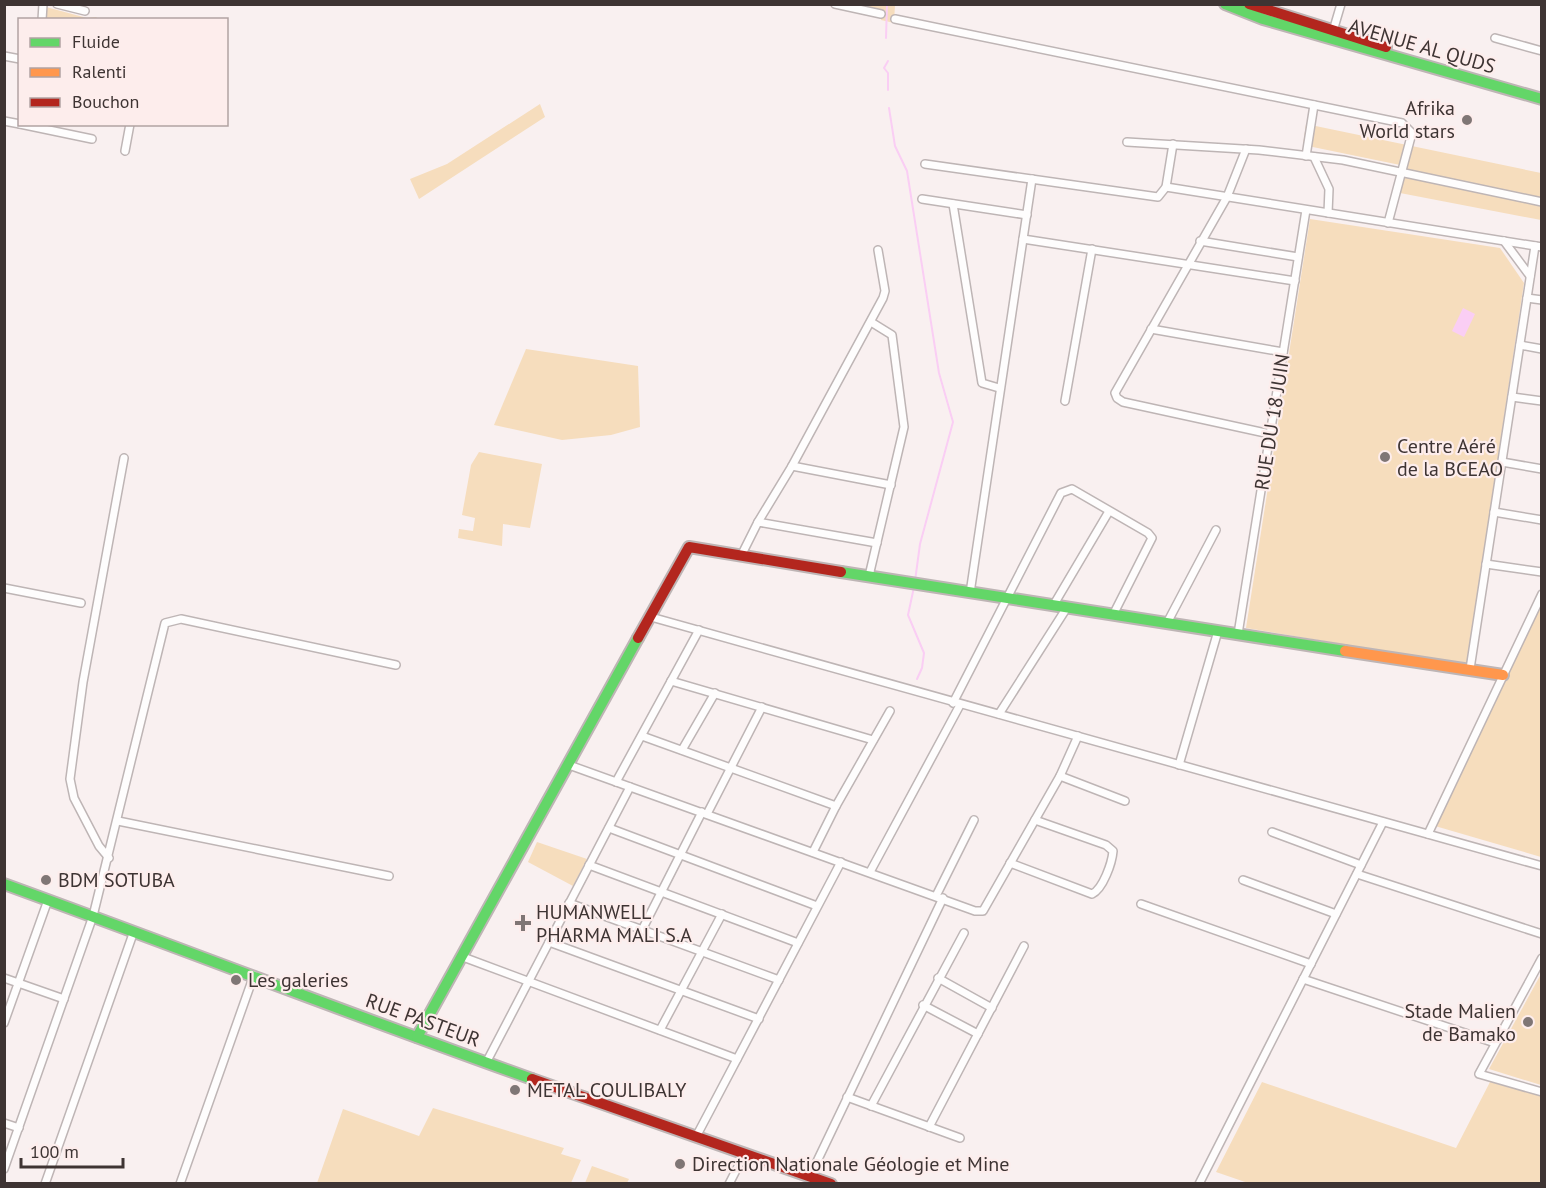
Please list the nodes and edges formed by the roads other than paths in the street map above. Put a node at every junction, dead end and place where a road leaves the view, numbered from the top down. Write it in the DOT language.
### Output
graph roads {
  1 [pos="57,4"];
  2 [pos="835,4"];
  3 [pos="1225,4"];
  4 [pos="1249,4"];
  5 [pos="1341,4"];
  6 [pos="1262,10"];
  7 [pos="85,11"];
  8 [pos="881,14"];
  9 [pos="895,19"];
  10 [pos="1334,31"];
  11 [pos="1496,38"];
  12 [pos="1542,51"];
  13 [pos="1542,93"];
  14 [pos="1542,99"];
  15 [pos="1314,105"];
  16 [pos="30,126"];
  17 [pos="130,126"];
  18 [pos="92,139"];
  19 [pos="1127,142"];
  20 [pos="1173,144"];
  21 [pos="1246,149"];
  22 [pos="125,151"];
  23 [pos="1310,157"];
  24 [pos="925,164"];
  25 [pos="1401,171"];
  26 [pos="1032,179"];
  27 [pos="1166,187"];
  28 [pos="1227,197"];
  29 [pos="922,199"];
  30 [pos="1542,202"];
  31 [pos="953,204"];
  32 [pos="1306,210"];
  33 [pos="1328,213"];
  34 [pos="1026,215"];
  35 [pos="1388,223"];
  36 [pos="1023,238"];
  37 [pos="1200,241"];
  38 [pos="1504,241"];
  39 [pos="1538,247"];
  40 [pos="1092,249"];
  41 [pos="878,250"];
  42 [pos="1298,257"];
  43 [pos="1187,264"];
  44 [pos="1530,276"];
  45 [pos="1295,281"];
  46 [pos="1527,298"];
  47 [pos="1542,300"];
  48 [pos="871,322"];
  49 [pos="1151,329"];
  50 [pos="1520,345"];
  51 [pos="1542,349"];
  52 [pos="1283,352"];
  53 [pos="999,388"];
  54 [pos="1512,397"];
  55 [pos="1065,401"];
  56 [pos="1542,401"];
  57 [pos="1270,434"];
  58 [pos="124,458"];
  59 [pos="1502,462"];
  60 [pos="792,466"];
  61 [pos="1542,469"];
  62 [pos="891,485"];
  63 [pos="1494,512"];
  64 [pos="1108,513"];
  65 [pos="1542,520"];
  66 [pos="758,522"];
  67 [pos="1216,530"];
  68 [pos="877,543"];
  69 [pos="741,556"];
  70 [pos="1486,564"];
  71 [pos="1542,572"];
  72 [pos="869,576"];
  73 [pos="4,588"];
  74 [pos="970,593"];
  75 [pos="1542,594"];
  76 [pos="1006,598"];
  77 [pos="81,603"];
  78 [pos="1053,606"];
  79 [pos="1066,609"];
  80 [pos="1113,615"];
  81 [pos="651,617"];
  82 [pos="1167,623"];
  83 [pos="699,630"];
  84 [pos="1218,631"];
  85 [pos="1238,634"];
  86 [pos="396,665"];
  87 [pos="1470,669"];
  88 [pos="1503,675"];
  89 [pos="672,681"];
  90 [pos="715,693"];
  91 [pos="957,704"];
  92 [pos="762,707"];
  93 [pos="890,711"];
  94 [pos="999,714"];
  95 [pos="642,736"];
  96 [pos="1078,736"];
  97 [pos="873,740"];
  98 [pos="682,750"];
  99 [pos="568,765"];
  100 [pos="1179,765"];
  101 [pos="731,768"];
  102 [pos="1060,776"];
  103 [pos="616,782"];
  104 [pos="630,787"];
  105 [pos="1125,801"];
  106 [pos="836,806"];
  107 [pos="705,813"];
  108 [pos="974,820"];
  109 [pos="1035,820"];
  110 [pos="118,821"];
  111 [pos="1383,822"];
  112 [pos="609,828"];
  113 [pos="1272,832"];
  114 [pos="1428,834"];
  115 [pos="813,852"];
  116 [pos="681,855"];
  117 [pos="109,858"];
  118 [pos="841,862"];
  119 [pos="1010,863"];
  120 [pos="1361,865"];
  121 [pos="589,866"];
  122 [pos="1542,866"];
  123 [pos="870,872"];
  124 [pos="1357,874"];
  125 [pos="389,876"];
  126 [pos="1243,880"];
  127 [pos="4,884"];
  128 [pos="662,892"];
  129 [pos="939,897"];
  130 [pos="48,900"];
  131 [pos="569,903"];
  132 [pos="1141,904"];
  133 [pos="818,906"];
  134 [pos="722,914"];
  135 [pos="1336,914"];
  136 [pos="93,916"];
  137 [pos="642,930"];
  138 [pos="134,931"];
  139 [pos="964,933"];
  140 [pos="1542,934"];
  141 [pos="549,942"];
  142 [pos="798,943"];
  143 [pos="1024,946"];
  144 [pos="702,952"];
  145 [pos="463,957"];
  146 [pos="1542,958"];
  147 [pos="1311,964"];
  148 [pos="254,975"];
  149 [pos="4,978"];
  150 [pos="938,978"];
  151 [pos="779,980"];
  152 [pos="1303,980"];
  153 [pos="529,981"];
  154 [pos="18,983"];
  155 [pos="682,990"];
  156 [pos="64,999"];
  157 [pos="923,1005"];
  158 [pos="992,1008"];
  159 [pos="759,1019"];
  160 [pos="4,1023"];
  161 [pos="660,1030"];
  162 [pos="978,1034"];
  163 [pos="417,1037"];
  164 [pos="1495,1044"];
  165 [pos="737,1059"];
  166 [pos="486,1063"];
  167 [pos="1542,1092"];
  168 [pos="848,1097"];
  169 [pos="871,1106"];
  170 [pos="4,1123"];
  171 [pos="19,1128"];
  172 [pos="929,1128"];
  173 [pos="697,1135"];
  174 [pos="960,1138"];
  175 [pos="745,1152"];
  176 [pos="4,1169"];
  177 [pos="810,1176"];
  178 [pos="827,1183"];
  179 [pos="45,1184"];
  180 [pos="180,1184"];
  181 [pos="729,1184"];
  182 [pos="1198,1184"];
  1 -- 7 [label="street"];
  2 -- 8 [label="street"];
  3 -- 6 [label="main road, AVENUE AL QUDS"];
  4 -- 6 [label="main road, AVENUE AL QUDS"];
  5 -- 10 [label="street"];
  6 -- 10 [label="main road, AVENUE AL QUDS"];
  6 -- 14 [label="main road, AVENUE AL QUDS"];
  9 -- 15 [label="street"];
  10 -- 13 [label="main road, AVENUE AL QUDS"];
  11 -- 12 [label="street"];
  15 -- 23 [label="street"];
  15 -- 25 [label="street"];
  16 -- 18 [label="street"];
  17 -- 22 [label="street"];
  19 -- 20 [label="street"];
  20 -- 21 [label="street"];
  20 -- 27 [label="street"];
  21 -- 23 [label="street"];
  21 -- 28 [label="street"];
  23 -- 25 [label="street"];
  23 -- 33 [label="street"];
  24 -- 26 [label="street"];
  25 -- 30 [label="street"];
  25 -- 35 [label="street"];
  26 -- 27 [label="street"];
  26 -- 34 [label="street"];
  27 -- 28 [label="street"];
  28 -- 32 [label="street"];
  28 -- 37 [label="street"];
  29 -- 31 [label="street"];
  31 -- 34 [label="street"];
  31 -- 53 [label="street"];
  32 -- 33 [label="street"];
  32 -- 42 [label="street, RUE DU 18 JUIN"];
  33 -- 35 [label="street"];
  34 -- 36 [label="street"];
  35 -- 38 [label="street"];
  36 -- 40 [label="street"];
  36 -- 53 [label="street"];
  37 -- 42 [label="street"];
  37 -- 43 [label="street"];
  38 -- 39 [label="street"];
  38 -- 44 [label="street"];
  39 -- 44 [label="street"];
  40 -- 43 [label="street"];
  40 -- 55 [label="street"];
  41 -- 48 [label="street"];
  42 -- 45 [label="street, RUE DU 18 JUIN"];
  43 -- 45 [label="street"];
  43 -- 49 [label="street"];
  44 -- 46 [label="street"];
  45 -- 52 [label="street, RUE DU 18 JUIN"];
  46 -- 47 [label="street"];
  46 -- 50 [label="street"];
  48 -- 60 [label="street"];
  48 -- 62 [label="street"];
  49 -- 52 [label="street"];
  49 -- 57 [label="street"];
  50 -- 51 [label="street"];
  50 -- 54 [label="street"];
  52 -- 57 [label="street, RUE DU 18 JUIN"];
  53 -- 74 [label="street"];
  54 -- 56 [label="street"];
  54 -- 59 [label="street"];
  57 -- 85 [label="street, RUE DU 18 JUIN"];
  58 -- 117 [label="street"];
  59 -- 61 [label="street"];
  59 -- 63 [label="street"];
  60 -- 62 [label="street"];
  60 -- 66 [label="street"];
  62 -- 68 [label="street"];
  63 -- 65 [label="street"];
  63 -- 70 [label="street"];
  64 -- 76 [label="street"];
  64 -- 78 [label="street"];
  64 -- 80 [label="street"];
  66 -- 68 [label="street"];
  66 -- 69 [label="street"];
  67 -- 82 [label="street"];
  68 -- 72 [label="street"];
  69 -- 72 [label="main road"];
  69 -- 81 [label="main road"];
  70 -- 71 [label="street"];
  70 -- 87 [label="street"];
  72 -- 74 [label="main road"];
  73 -- 77 [label="street"];
  74 -- 76 [label="main road"];
  75 -- 88 [label="street"];
  76 -- 78 [label="main road"];
  76 -- 91 [label="street"];
  78 -- 79 [label="main road"];
  79 -- 80 [label="main road"];
  79 -- 94 [label="street"];
  80 -- 82 [label="main road"];
  81 -- 83 [label="street"];
  81 -- 99 [label="main road"];
  82 -- 84 [label="main road"];
  83 -- 89 [label="street"];
  83 -- 91 [label="street"];
  84 -- 85 [label="main road"];
  84 -- 100 [label="street"];
  85 -- 87 [label="main road"];
  86 -- 110 [label="street"];
  87 -- 88 [label="main road"];
  88 -- 114 [label="street"];
  89 -- 90 [label="street"];
  89 -- 95 [label="street"];
  90 -- 92 [label="street"];
  90 -- 98 [label="street"];
  91 -- 94 [label="street"];
  91 -- 123 [label="street"];
  92 -- 97 [label="street"];
  92 -- 101 [label="street"];
  93 -- 97 [label="street"];
  94 -- 96 [label="street"];
  95 -- 98 [label="street"];
  95 -- 103 [label="street"];
  96 -- 100 [label="street"];
  96 -- 102 [label="street"];
  97 -- 106 [label="street"];
  98 -- 101 [label="street"];
  99 -- 103 [label="street"];
  99 -- 145 [label="main road"];
  100 -- 111 [label="street"];
  101 -- 106 [label="street"];
  101 -- 107 [label="street"];
  102 -- 105 [label="street"];
  102 -- 109 [label="street"];
  103 -- 104 [label="street"];
  104 -- 107 [label="street"];
  104 -- 112 [label="street"];
  106 -- 115 [label="street"];
  107 -- 115 [label="street"];
  107 -- 116 [label="street"];
  108 -- 129 [label="street"];
  109 -- 119 [label="street"];
  109 -- 119 [label="street"];
  110 -- 117 [label="street"];
  110 -- 125 [label="street"];
  111 -- 114 [label="street"];
  111 -- 120 [label="street"];
  112 -- 116 [label="street"];
  112 -- 121 [label="street"];
  113 -- 120 [label="street"];
  114 -- 122 [label="street"];
  115 -- 118 [label="street"];
  116 -- 128 [label="street"];
  116 -- 133 [label="street"];
  117 -- 136 [label="street"];
  118 -- 123 [label="street"];
  118 -- 133 [label="street"];
  119 -- 129 [label="street"];
  120 -- 124 [label="street"];
  121 -- 128 [label="street"];
  121 -- 131 [label="street"];
  123 -- 129 [label="street"];
  124 -- 135 [label="street"];
  124 -- 140 [label="street"];
  126 -- 135 [label="street"];
  127 -- 130 [label="main road, RUE PASTEUR"];
  128 -- 134 [label="street"];
  128 -- 137 [label="street"];
  129 -- 168 [label="street"];
  130 -- 136 [label="main road, RUE PASTEUR"];
  130 -- 154 [label="street"];
  131 -- 137 [label="street"];
  131 -- 141 [label="street"];
  132 -- 147 [label="street"];
  133 -- 142 [label="street"];
  134 -- 142 [label="street"];
  134 -- 144 [label="street"];
  135 -- 147 [label="street"];
  136 -- 138 [label="main road, RUE PASTEUR"];
  136 -- 156 [label="street"];
  137 -- 144 [label="street"];
  138 -- 148 [label="main road, RUE PASTEUR"];
  138 -- 179 [label="street"];
  139 -- 150 [label="street"];
  141 -- 153 [label="street"];
  141 -- 155 [label="street"];
  142 -- 151 [label="street"];
  143 -- 158 [label="street"];
  144 -- 151 [label="street"];
  144 -- 155 [label="street"];
  145 -- 153 [label="street"];
  145 -- 163 [label="main road"];
  146 -- 164 [label="street"];
  147 -- 152 [label="street"];
  148 -- 163 [label="main road, RUE PASTEUR"];
  148 -- 180 [label="street"];
  149 -- 154 [label="street"];
  150 -- 157 [label="street"];
  150 -- 158 [label="street"];
  151 -- 159 [label="street"];
  152 -- 164 [label="street"];
  152 -- 182 [label="street"];
  153 -- 161 [label="street"];
  153 -- 166 [label="street"];
  154 -- 156 [label="street"];
  154 -- 160 [label="street"];
  155 -- 159 [label="street"];
  155 -- 161 [label="street"];
  156 -- 171 [label="street"];
  157 -- 162 [label="street"];
  157 -- 169 [label="street"];
  158 -- 162 [label="street"];
  159 -- 165 [label="street"];
  161 -- 165 [label="street"];
  162 -- 172 [label="street"];
  163 -- 166 [label="main road, RUE PASTEUR"];
  164 -- 167 [label="street"];
  165 -- 173 [label="street"];
  166 -- 173 [label="main road, RUE PASTEUR"];
  168 -- 169 [label="street"];
  168 -- 177 [label="street"];
  169 -- 172 [label="street"];
  170 -- 171 [label="street"];
  171 -- 176 [label="street"];
  172 -- 174 [label="street"];
  173 -- 175 [label="main road, RUE PASTEUR"];
  175 -- 177 [label="main road, RUE PASTEUR"];
  175 -- 181 [label="street"];
  177 -- 178 [label="main road, RUE PASTEUR"];
}
